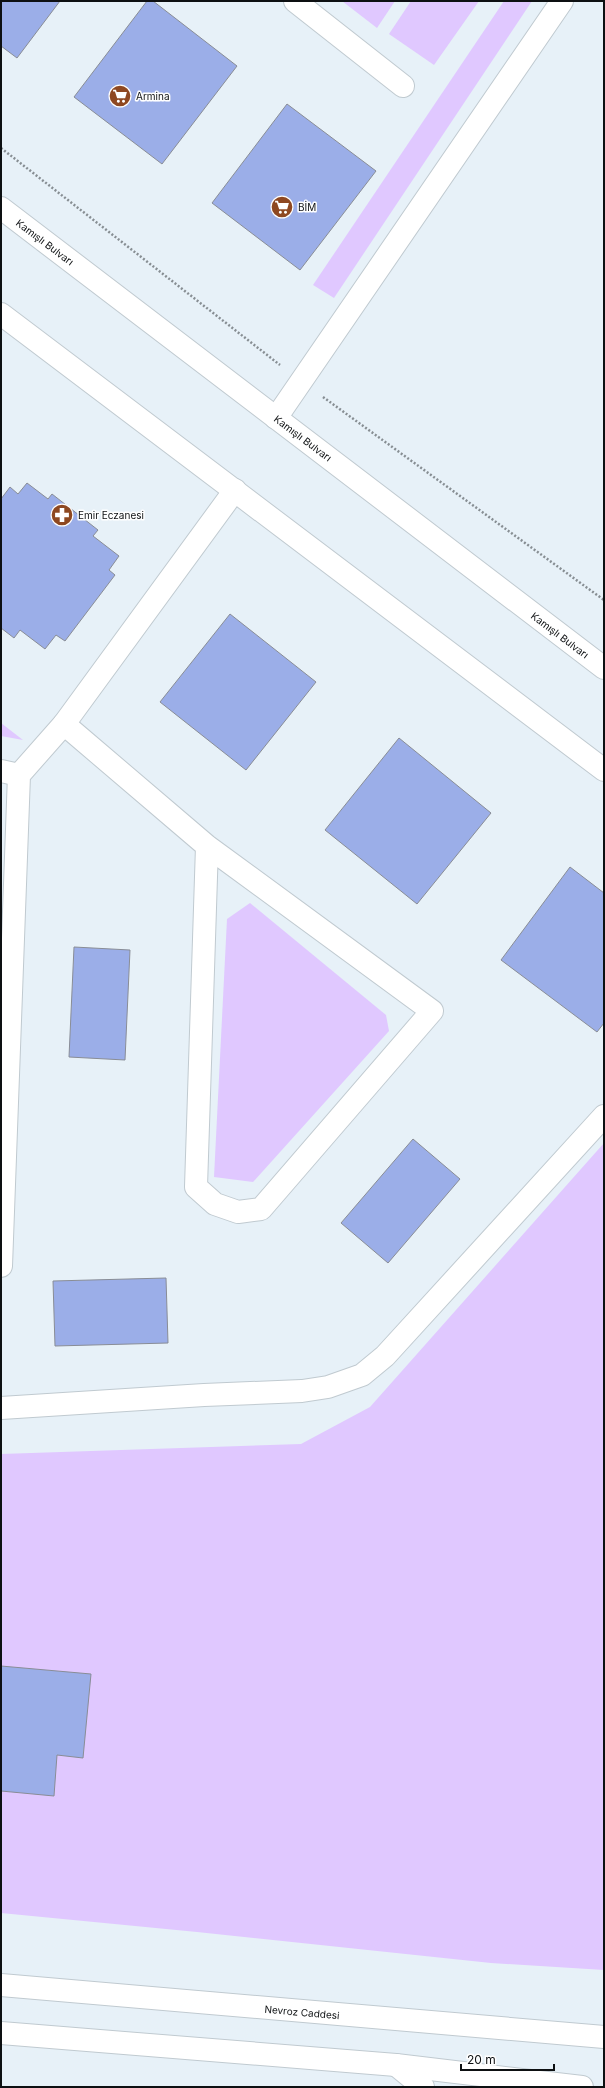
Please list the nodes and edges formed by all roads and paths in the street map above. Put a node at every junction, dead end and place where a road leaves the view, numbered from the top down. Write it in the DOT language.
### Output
graph roads {
  1 [pos="295,1"];
  2 [pos="562,1"];
  3 [pos="403,86"];
  4 [pos="1,208"];
  5 [pos="1,314"];
  6 [pos="276,418"];
  7 [pos="234,490"];
  8 [pos="604,668"];
  9 [pos="64,724"];
  10 [pos="604,770"];
  11 [pos="10,773"];
  12 [pos="207,846"];
  13 [pos="604,1116"];
  14 [pos="1,1266"];
  15 [pos="1,1408"];
  16 [pos="1,1985"];
  17 [pos="1,2033"];
  18 [pos="604,2037"];
  19 [pos="396,2065"];
  20 [pos="423,2087"];
  21 [pos="582,2087"];
  1 -- 3 [label="main road"];
  2 -- 6 [label="main road"];
  4 -- 6 [label="main road, Kamışlı Bulvarı"];
  5 -- 7 [label="main road"];
  6 -- 8 [label="main road, Kamışlı Bulvarı"];
  7 -- 9 [label="main road"];
  7 -- 10 [label="main road"];
  9 -- 11 [label="main road"];
  9 -- 12 [label="main road"];
  11 -- 14 [label="main road"];
  12 -- 12 [label="main road"];
  13 -- 15 [label="main road"];
  16 -- 18 [label="main road, Nevroz Caddesi"];
  17 -- 19 [label="main road"];
  19 -- 20 [label="main road"];
  19 -- 21 [label="main road"];
}
